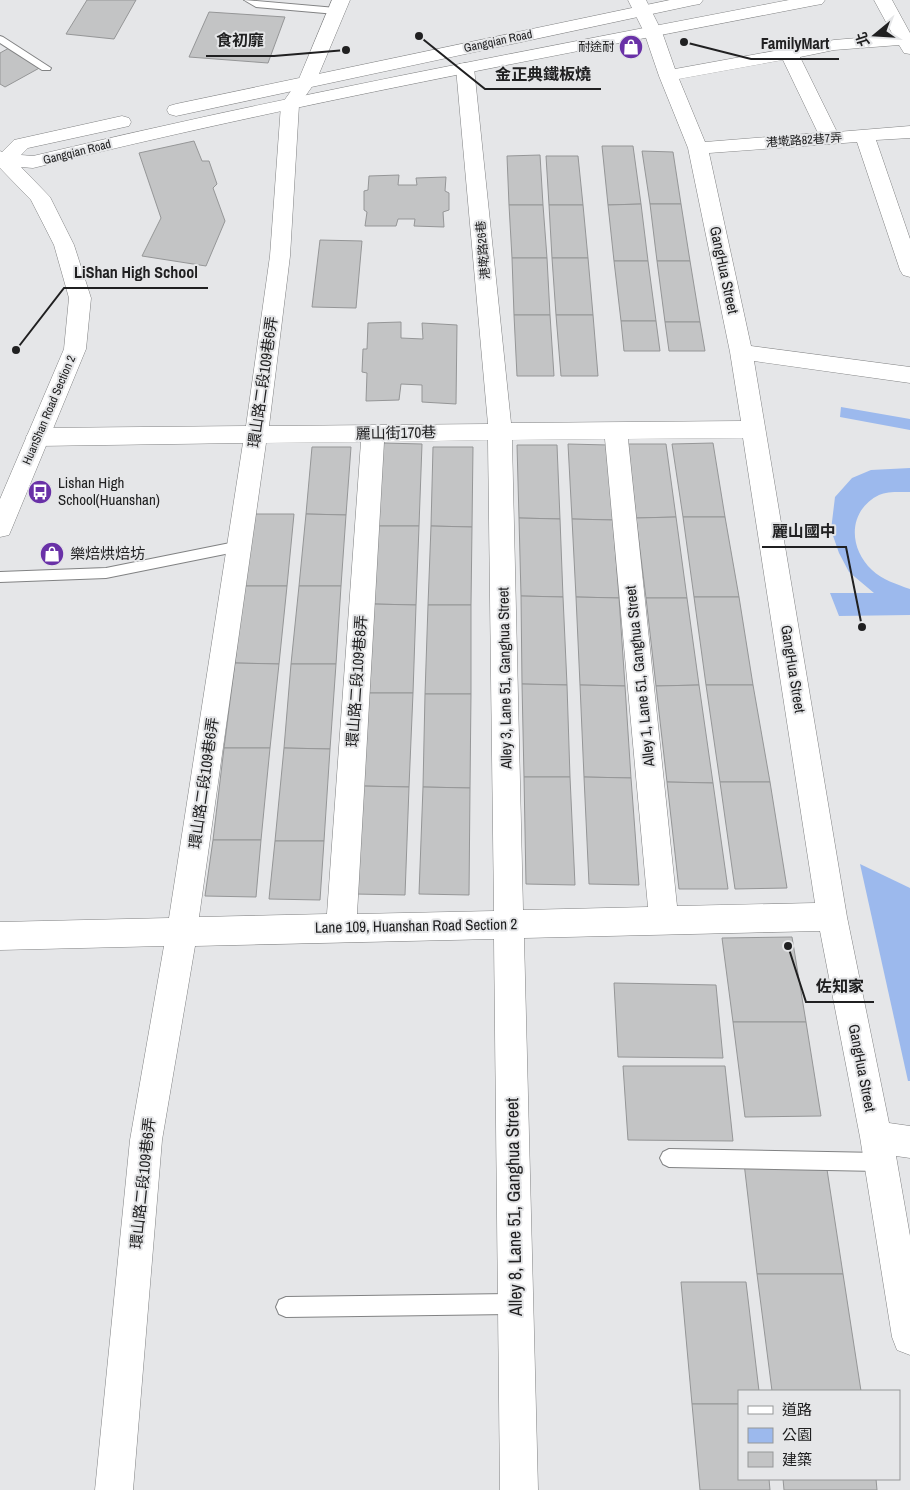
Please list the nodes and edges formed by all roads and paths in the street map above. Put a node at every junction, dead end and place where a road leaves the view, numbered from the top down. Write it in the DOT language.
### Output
graph roads {
  1 [pos="249,0"];
  2 [pos="694,0"];
  3 [pos="816,0"];
  4 [pos="883,0"];
  5 [pos="338,6"];
  6 [pos="644,14"];
  7 [pos="0,38"];
  8 [pos="908,43"];
  9 [pos="789,53"];
  10 [pos="46,68"];
  11 [pos="465,68"];
  12 [pos="668,76"];
  13 [pos="307,80"];
  14 [pos="290,105"];
  15 [pos="164,112"];
  16 [pos="135,119"];
  17 [pos="910,132"];
  18 [pos="865,136"];
  19 [pos="830,138"];
  20 [pos="698,148"];
  21 [pos="2,159"];
  22 [pos="910,270"];
  23 [pos="741,352"];
  24 [pos="910,375"];
  25 [pos="754,429"];
  26 [pos="616,431"];
  27 [pos="500,432"];
  28 [pos="373,434"];
  29 [pos="256,435"];
  30 [pos="38,437"];
  31 [pos="0,528"];
  32 [pos="240,546"];
  33 [pos="0,577"];
  34 [pos="832,917"];
  35 [pos="664,921"];
  36 [pos="510,924"];
  37 [pos="342,928"];
  38 [pos="182,932"];
  39 [pos="0,936"];
  40 [pos="910,1142"];
  41 [pos="878,1150"];
  42 [pos="669,1158"];
  43 [pos="516,1304"];
  44 [pos="286,1306"];
  45 [pos="910,1337"];
  46 [pos="114,1490"];
  47 [pos="519,1490"];
  1 -- 5 [label="lane"];
  2 -- 6 [label="street, Gangqian Road"];
  3 -- 6 [label="street, Gangqian Road"];
  4 -- 8 [label="street"];
  5 -- 13 [label="street"];
  6 -- 11 [label="street, Gangqian Road"];
  6 -- 12 [label="street, GangHua Street"];
  6 -- 13 [label="street, Gangqian Road"];
  7 -- 10 [label="lane"];
  8 -- 9 [label="street"];
  9 -- 12 [label="street"];
  9 -- 19 [label="street"];
  11 -- 14 [label="street, Gangqian Road"];
  11 -- 27 [label="street, 港墘路26巷"];
  12 -- 20 [label="street, GangHua Street"];
  13 -- 14 [label="street"];
  13 -- 15 [label="street, Gangqian Road"];
  14 -- 21 [label="street, Gangqian Road"];
  14 -- 29 [label="street, 環山路二段109巷6弄"];
  16 -- 21 [label="street, Gangqian Road"];
  17 -- 18 [label="street, 港墘路82巷7弄"];
  18 -- 19 [label="street, 港墘路82巷7弄"];
  18 -- 22 [label="street"];
  19 -- 20 [label="street, 港墘路82巷7弄"];
  20 -- 23 [label="street, GangHua Street"];
  21 -- 30 [label="street, HuanShan Road Section 2"];
  23 -- 24 [label="street"];
  23 -- 25 [label="street, GangHua Street"];
  25 -- 26 [label="street, 麗山街170巷"];
  25 -- 34 [label="street, GangHua Street"];
  26 -- 27 [label="street, 麗山街170巷"];
  26 -- 35 [label="street, Alley 1, Lane 51, Ganghua Street"];
  27 -- 28 [label="street, 麗山街170巷"];
  27 -- 36 [label="street, Alley 3, Lane 51, Ganghua Street"];
  28 -- 29 [label="street, 麗山街170巷"];
  28 -- 37 [label="street, 環山路二段109巷8弄"];
  29 -- 30 [label="street, 麗山街170巷"];
  29 -- 32 [label="street, 環山路二段109巷6弄"];
  30 -- 31 [label="street, HuanShan Road Section 2"];
  32 -- 33 [label="lane"];
  32 -- 38 [label="street, 環山路二段109巷6弄"];
  34 -- 35 [label="street, Lane 109, Huanshan Road Section 2"];
  34 -- 41 [label="street, GangHua Street"];
  35 -- 36 [label="street, Lane 109, Huanshan Road Section 2"];
  36 -- 37 [label="street, Lane 109, Huanshan Road Section 2"];
  36 -- 43 [label="street, Alley 8, Lane 51, Ganghua Street"];
  37 -- 38 [label="street, Lane 109, Huanshan Road Section 2"];
  38 -- 39 [label="street, Lane 109, Huanshan Road Section 2"];
  38 -- 46 [label="street, 環山路二段109巷6弄"];
  40 -- 41 [label="street"];
  41 -- 42 [label="lane"];
  41 -- 45 [label="street, GangHua Street"];
  43 -- 44 [label="lane"];
  43 -- 47 [label="street, Alley 8, Lane 51, Ganghua Street"];
}
